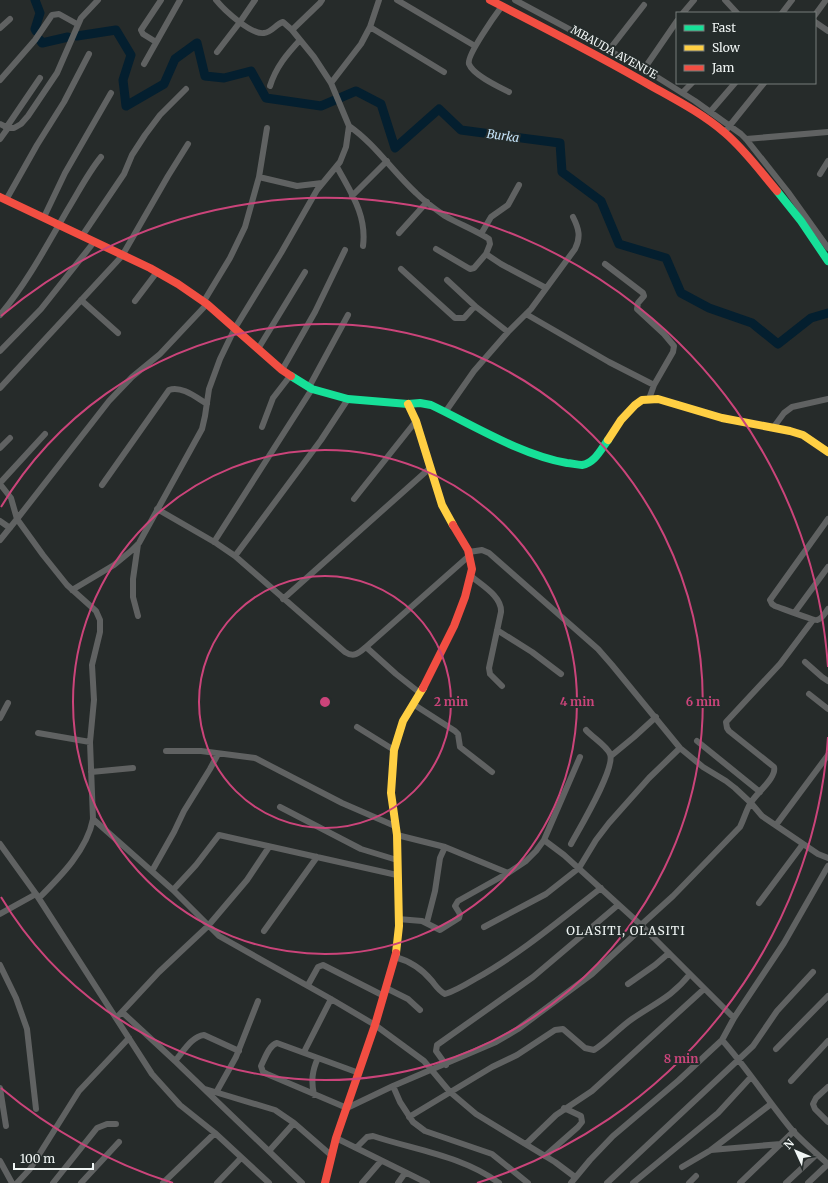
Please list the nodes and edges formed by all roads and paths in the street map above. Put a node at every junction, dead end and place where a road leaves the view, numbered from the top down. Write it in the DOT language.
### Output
graph roads {
  1 [pos="98,0"];
  2 [pos="161,0"];
  3 [pos="180,0"];
  4 [pos="216,0"];
  5 [pos="254,0"];
  6 [pos="322,0"];
  7 [pos="379,0"];
  8 [pos="397,0"];
  9 [pos="490,0"];
  10 [pos="515,0"];
  11 [pos="694,0"];
  12 [pos="725,0"];
  13 [pos="792,0"];
  14 [pos="826,0"];
  15 [pos="525,2"];
  16 [pos="644,5"];
  17 [pos="502,6"];
  18 [pos="684,12"];
  19 [pos="736,12"];
  20 [pos="783,12"];
  21 [pos="518,14"];
  22 [pos="816,14"];
  23 [pos="10,19"];
  24 [pos="240,22"];
  25 [pos="676,22"];
  26 [pos="816,23"];
  27 [pos="77,24"];
  28 [pos="370,27"];
  29 [pos="0,28"];
  30 [pos="292,30"];
  31 [pos="828,31"];
  32 [pos="300,40"];
  33 [pos="156,42"];
  34 [pos="475,46"];
  35 [pos="609,50"];
  36 [pos="217,52"];
  37 [pos="89,54"];
  38 [pos="144,64"];
  39 [pos="644,69"];
  40 [pos="444,72"];
  41 [pos="40,78"];
  42 [pos="0,80"];
  43 [pos="331,83"];
  44 [pos="691,84"];
  45 [pos="734,84"];
  46 [pos="763,84"];
  47 [pos="270,86"];
  48 [pos="186,88"];
  49 [pos="509,92"];
  50 [pos="111,93"];
  51 [pos="682,93"];
  52 [pos="710,112"];
  53 [pos="0,124"];
  54 [pos="349,126"];
  55 [pos="7,128"];
  56 [pos="267,128"];
  57 [pos="727,129"];
  58 [pos="828,132"];
  59 [pos="0,139"];
  60 [pos="746,139"];
  61 [pos="188,144"];
  62 [pos="101,157"];
  63 [pos="387,161"];
  64 [pos="828,161"];
  65 [pos="337,167"];
  66 [pos="820,174"];
  67 [pos="259,177"];
  68 [pos="322,183"];
  69 [pos="519,185"];
  70 [pos="352,196"];
  71 [pos="3,198"];
  72 [pos="427,202"];
  73 [pos="44,216"];
  74 [pos="573,217"];
  75 [pos="59,224"];
  76 [pos="399,233"];
  77 [pos="481,234"];
  78 [pos="82,236"];
  79 [pos="94,242"];
  80 [pos="363,246"];
  81 [pos="828,248"];
  82 [pos="436,249"];
  83 [pos="345,250"];
  84 [pos="486,254"];
  85 [pos="122,256"];
  86 [pos="828,261"];
  87 [pos="606,264"];
  88 [pos="402,268"];
  89 [pos="157,272"];
  90 [pos="305,272"];
  91 [pos="446,280"];
  92 [pos="546,288"];
  93 [pos="81,300"];
  94 [pos="135,301"];
  95 [pos="206,302"];
  96 [pos="475,306"];
  97 [pos="526,314"];
  98 [pos="0,315"];
  99 [pos="348,315"];
  100 [pos="235,328"];
  101 [pos="508,332"];
  102 [pos="118,333"];
  103 [pos="258,349"];
  104 [pos="0,351"];
  105 [pos="282,370"];
  106 [pos="290,376"];
  107 [pos="654,385"];
  108 [pos="0,388"];
  109 [pos="310,388"];
  110 [pos="649,398"];
  111 [pos="348,399"];
  112 [pos="828,399"];
  113 [pos="207,404"];
  114 [pos="408,404"];
  115 [pos="446,411"];
  116 [pos="416,421"];
  117 [pos="262,427"];
  118 [pos="774,428"];
  119 [pos="46,434"];
  120 [pos="10,438"];
  121 [pos="0,448"];
  122 [pos="828,452"];
  123 [pos="430,468"];
  124 [pos="0,484"];
  125 [pos="102,485"];
  126 [pos="354,499"];
  127 [pos="157,509"];
  128 [pos="18,519"];
  129 [pos="828,519"];
  130 [pos="0,521"];
  131 [pos="10,528"];
  132 [pos="0,540"];
  133 [pos="214,542"];
  134 [pos="139,543"];
  135 [pos="469,554"];
  136 [pos="235,556"];
  137 [pos="828,567"];
  138 [pos="471,576"];
  139 [pos="72,590"];
  140 [pos="283,599"];
  141 [pos="828,609"];
  142 [pos="795,612"];
  143 [pos="138,616"];
  144 [pos="812,620"];
  145 [pos="497,630"];
  146 [pos="366,647"];
  147 [pos="805,662"];
  148 [pos="561,674"];
  149 [pos="828,681"];
  150 [pos="502,686"];
  151 [pos="420,693"];
  152 [pos="809,694"];
  153 [pos="8,703"];
  154 [pos="414,704"];
  155 [pos="828,709"];
  156 [pos="656,717"];
  157 [pos="0,718"];
  158 [pos="357,727"];
  159 [pos="586,730"];
  160 [pos="38,734"];
  161 [pos="698,741"];
  162 [pos="90,742"];
  163 [pos="680,748"];
  164 [pos="394,750"];
  165 [pos="166,751"];
  166 [pos="218,754"];
  167 [pos="828,755"];
  168 [pos="611,756"];
  169 [pos="580,757"];
  170 [pos="133,768"];
  171 [pos="91,772"];
  172 [pos="492,772"];
  173 [pos="760,792"];
  174 [pos="751,803"];
  175 [pos="280,807"];
  176 [pos="93,819"];
  177 [pos="776,825"];
  178 [pos="395,826"];
  179 [pos="397,835"];
  180 [pos="544,840"];
  181 [pos="0,844"];
  182 [pos="571,844"];
  183 [pos="803,844"];
  184 [pos="269,847"];
  185 [pos="445,847"];
  186 [pos="317,857"];
  187 [pos="828,858"];
  188 [pos="397,860"];
  189 [pos="828,866"];
  190 [pos="579,868"];
  191 [pos="152,871"];
  192 [pos="508,873"];
  193 [pos="397,875"];
  194 [pos="601,888"];
  195 [pos="173,890"];
  196 [pos="37,896"];
  197 [pos="759,903"];
  198 [pos="618,905"];
  199 [pos="0,914"];
  200 [pos="398,918"];
  201 [pos="427,922"];
  202 [pos="208,926"];
  203 [pos="642,926"];
  204 [pos="484,927"];
  205 [pos="264,930"];
  206 [pos="669,953"];
  207 [pos="395,957"];
  208 [pos="0,965"];
  209 [pos="813,972"];
  210 [pos="690,974"];
  211 [pos="628,984"];
  212 [pos="308,985"];
  213 [pos="704,989"];
  214 [pos="385,992"];
  215 [pos="828,996"];
  216 [pos="331,999"];
  217 [pos="258,1002"];
  218 [pos="420,1010"];
  219 [pos="122,1012"];
  220 [pos="734,1018"];
  221 [pos="116,1019"];
  222 [pos="375,1025"];
  223 [pos="129,1038"];
  224 [pos="722,1040"];
  225 [pos="828,1041"];
  226 [pos="776,1050"];
  227 [pos="239,1051"];
  228 [pos="304,1052"];
  229 [pos="318,1058"];
  230 [pos="739,1059"];
  231 [pos="175,1061"];
  232 [pos="446,1064"];
  233 [pos="432,1070"];
  234 [pos="359,1073"];
  235 [pos="751,1077"];
  236 [pos="791,1080"];
  237 [pos="392,1086"];
  238 [pos="828,1087"];
  239 [pos="0,1088"];
  240 [pos="204,1088"];
  241 [pos="217,1091"];
  242 [pos="450,1092"];
  243 [pos="314,1095"];
  244 [pos="771,1104"];
  245 [pos="347,1108"];
  246 [pos="564,1108"];
  247 [pos="36,1109"];
  248 [pos="409,1117"];
  249 [pos="828,1122"];
  250 [pos="294,1123"];
  251 [pos="116,1124"];
  252 [pos="6,1126"];
  253 [pos="794,1131"];
  254 [pos="215,1133"];
  255 [pos="336,1138"];
  256 [pos="119,1142"];
  257 [pos="526,1144"];
  258 [pos="781,1144"];
  259 [pos="356,1148"];
  260 [pos="711,1150"];
  261 [pos="269,1151"];
  262 [pos="818,1154"];
  263 [pos="332,1156"];
  264 [pos="545,1156"];
  265 [pos="241,1158"];
  266 [pos="0,1161"];
  267 [pos="382,1161"];
  268 [pos="828,1164"];
  269 [pos="682,1167"];
  270 [pos="405,1172"];
  271 [pos="696,1176"];
  272 [pos="576,1177"];
  273 [pos="267,1182"];
  274 [pos="12,1183"];
  275 [pos="17,1183"];
  276 [pos="53,1183"];
  277 [pos="82,1183"];
  278 [pos="163,1183"];
  279 [pos="217,1183"];
  280 [pos="302,1183"];
  281 [pos="325,1183"];
  282 [pos="362,1183"];
  283 [pos="398,1183"];
  284 [pos="427,1183"];
  285 [pos="499,1183"];
  286 [pos="528,1183"];
  287 [pos="571,1183"];
  288 [pos="606,1183"];
  289 [pos="633,1183"];
  290 [pos="689,1183"];
  291 [pos="740,1183"];
  292 [pos="786,1183"];
  293 [pos="808,1183"];
  1 -- 27 [label="street"];
  2 -- 33 [label="street"];
  3 -- 33 [label="street"];
  4 -- 24 [label="street"];
  5 -- 24 [label="street"];
  6 -- 30 [label="street"];
  7 -- 28 [label="street"];
  8 -- 34 [label="street"];
  9 -- 17 [label="street, MBAUDA AVENUE"];
  10 -- 15 [label="street"];
  11 -- 18 [label="street"];
  12 -- 19 [label="street"];
  13 -- 20 [label="street"];
  14 -- 22 [label="street"];
  15 -- 21 [label="street"];
  15 -- 35 [label="street"];
  16 -- 35 [label="street"];
  17 -- 21 [label="street, MBAUDA AVENUE"];
  17 -- 34 [label="street"];
  21 -- 57 [label="street, MBAUDA AVENUE"];
  23 -- 29 [label="street"];
  24 -- 30 [label="street"];
  24 -- 36 [label="street"];
  25 -- 39 [label="street"];
  26 -- 31 [label="street"];
  27 -- 42 [label="street"];
  27 -- 55 [label="street"];
  28 -- 40 [label="street"];
  28 -- 43 [label="street"];
  30 -- 32 [label="street"];
  32 -- 43 [label="street"];
  32 -- 47 [label="street"];
  33 -- 38 [label="street"];
  34 -- 49 [label="street"];
  35 -- 39 [label="street"];
  37 -- 71 [label="street"];
  39 -- 51 [label="street"];
  41 -- 55 [label="street"];
  43 -- 54 [label="street"];
  44 -- 51 [label="street"];
  45 -- 52 [label="street"];
  46 -- 57 [label="street"];
  48 -- 78 [label="street"];
  50 -- 73 [label="street"];
  51 -- 52 [label="street"];
  52 -- 57 [label="street"];
  53 -- 55 [label="street"];
  54 -- 63 [label="street"];
  54 -- 65 [label="street"];
  55 -- 59 [label="street"];
  56 -- 67 [label="street"];
  57 -- 60 [label="street"];
  57 -- 86 [label="street, MBAUDA AVENUE"];
  58 -- 60 [label="street"];
  60 -- 81 [label="street"];
  61 -- 85 [label="street"];
  62 -- 75 [label="street"];
  63 -- 70 [label="street"];
  63 -- 72 [label="street"];
  64 -- 66 [label="street"];
  65 -- 68 [label="street"];
  65 -- 70 [label="street"];
  67 -- 68 [label="street"];
  67 -- 95 [label="street"];
  68 -- 100 [label="street"];
  69 -- 77 [label="street"];
  70 -- 80 [label="street"];
  71 -- 73 [label="street"];
  72 -- 76 [label="street"];
  72 -- 77 [label="street"];
  73 -- 75 [label="street"];
  74 -- 92 [label="street"];
  75 -- 78 [label="street"];
  75 -- 98 [label="street"];
  77 -- 84 [label="street"];
  78 -- 79 [label="street"];
  79 -- 85 [label="street"];
  79 -- 104 [label="street"];
  82 -- 84 [label="street"];
  83 -- 105 [label="street"];
  84 -- 92 [label="street"];
  85 -- 89 [label="street"];
  85 -- 93 [label="street"];
  87 -- 107 [label="street"];
  88 -- 96 [label="street"];
  89 -- 94 [label="street"];
  89 -- 95 [label="street"];
  90 -- 103 [label="street"];
  91 -- 96 [label="street"];
  92 -- 97 [label="street"];
  93 -- 102 [label="street"];
  93 -- 108 [label="street"];
  95 -- 100 [label="street"];
  95 -- 128 [label="street"];
  96 -- 101 [label="street"];
  97 -- 101 [label="street"];
  97 -- 107 [label="street"];
  99 -- 109 [label="street"];
  100 -- 103 [label="street"];
  100 -- 113 [label="street"];
  101 -- 115 [label="street"];
  103 -- 105 [label="street"];
  105 -- 106 [label="street"];
  106 -- 109 [label="street"];
  106 -- 117 [label="street"];
  107 -- 110 [label="street"];
  109 -- 111 [label="street"];
  109 -- 133 [label="street"];
  110 -- 115 [label="street"];
  110 -- 118 [label="street"];
  111 -- 114 [label="street"];
  111 -- 136 [label="street"];
  112 -- 118 [label="street"];
  113 -- 125 [label="street"];
  113 -- 127 [label="street"];
  114 -- 115 [label="street"];
  114 -- 116 [label="street"];
  116 -- 123 [label="street"];
  116 -- 126 [label="street"];
  118 -- 122 [label="street"];
  119 -- 124 [label="street"];
  120 -- 121 [label="street"];
  123 -- 135 [label="street"];
  123 -- 140 [label="street"];
  124 -- 128 [label="street"];
  127 -- 133 [label="street"];
  127 -- 134 [label="street"];
  128 -- 131 [label="street"];
  128 -- 139 [label="street"];
  129 -- 142 [label="street"];
  130 -- 131 [label="street"];
  131 -- 132 [label="street"];
  133 -- 136 [label="street"];
  134 -- 139 [label="street"];
  134 -- 143 [label="street"];
  135 -- 138 [label="street"];
  135 -- 146 [label="street"];
  135 -- 156 [label="street"];
  136 -- 140 [label="street"];
  137 -- 142 [label="street"];
  138 -- 145 [label="street"];
  138 -- 151 [label="street"];
  139 -- 162 [label="street"];
  140 -- 146 [label="street"];
  141 -- 144 [label="street"];
  142 -- 144 [label="street"];
  144 -- 173 [label="street"];
  145 -- 148 [label="street"];
  145 -- 150 [label="street"];
  146 -- 151 [label="street"];
  147 -- 149 [label="street"];
  151 -- 154 [label="street"];
  152 -- 155 [label="street"];
  153 -- 157 [label="street"];
  154 -- 164 [label="street"];
  154 -- 172 [label="street"];
  156 -- 163 [label="street"];
  156 -- 168 [label="street"];
  158 -- 164 [label="street"];
  159 -- 168 [label="street"];
  160 -- 162 [label="street"];
  161 -- 173 [label="street"];
  162 -- 171 [label="street"];
  163 -- 174 [label="street"];
  163 -- 190 [label="street"];
  164 -- 178 [label="street"];
  165 -- 166 [label="street"];
  166 -- 178 [label="street"];
  166 -- 191 [label="street"];
  167 -- 177 [label="street"];
  168 -- 182 [label="street"];
  169 -- 180 [label="street"];
  170 -- 171 [label="street"];
  171 -- 176 [label="street"];
  173 -- 174 [label="street"];
  174 -- 177 [label="street"];
  174 -- 203 [label="street"];
  175 -- 188 [label="street"];
  176 -- 191 [label="street"];
  176 -- 196 [label="street"];
  177 -- 183 [label="street"];
  178 -- 179 [label="street"];
  179 -- 185 [label="street"];
  179 -- 188 [label="street"];
  180 -- 190 [label="street"];
  180 -- 192 [label="street"];
  181 -- 196 [label="street"];
  183 -- 187 [label="street"];
  183 -- 197 [label="street"];
  184 -- 186 [label="street"];
  184 -- 195 [label="street"];
  184 -- 202 [label="street"];
  185 -- 192 [label="street"];
  185 -- 201 [label="street"];
  186 -- 193 [label="street"];
  186 -- 205 [label="street"];
  188 -- 193 [label="street"];
  189 -- 220 [label="street"];
  190 -- 194 [label="street"];
  190 -- 204 [label="street"];
  191 -- 195 [label="street"];
  192 -- 201 [label="street"];
  193 -- 200 [label="street"];
  194 -- 198 [label="street"];
  194 -- 207 [label="street"];
  195 -- 202 [label="street"];
  196 -- 199 [label="street"];
  196 -- 221 [label="street"];
  198 -- 203 [label="street"];
  198 -- 232 [label="street"];
  200 -- 201 [label="street"];
  200 -- 207 [label="street"];
  202 -- 212 [label="street"];
  202 -- 219 [label="street"];
  203 -- 206 [label="street"];
  203 -- 232 [label="street"];
  206 -- 210 [label="street"];
  206 -- 211 [label="street"];
  207 -- 214 [label="street"];
  208 -- 247 [label="street"];
  209 -- 230 [label="street"];
  210 -- 213 [label="street"];
  210 -- 242 [label="street"];
  212 -- 214 [label="street"];
  212 -- 216 [label="street"];
  213 -- 220 [label="street"];
  213 -- 246 [label="street"];
  214 -- 218 [label="street"];
  214 -- 222 [label="street"];
  215 -- 226 [label="street"];
  216 -- 222 [label="street"];
  216 -- 228 [label="street"];
  217 -- 227 [label="street"];
  219 -- 221 [label="street"];
  219 -- 231 [label="street"];
  220 -- 224 [label="street"];
  221 -- 223 [label="street"];
  222 -- 233 [label="street"];
  222 -- 234 [label="street"];
  223 -- 254 [label="street"];
  223 -- 275 [label="street"];
  224 -- 230 [label="street"];
  224 -- 272 [label="street"];
  225 -- 236 [label="street"];
  227 -- 231 [label="street"];
  227 -- 241 [label="street"];
  228 -- 229 [label="street"];
  228 -- 243 [label="street"];
  229 -- 234 [label="street"];
  229 -- 243 [label="street"];
  230 -- 235 [label="street"];
  230 -- 288 [label="street"];
  231 -- 240 [label="street"];
  232 -- 233 [label="street"];
  233 -- 237 [label="street"];
  233 -- 242 [label="street"];
  234 -- 245 [label="street"];
  235 -- 244 [label="street"];
  235 -- 289 [label="street"];
  237 -- 245 [label="street"];
  237 -- 248 [label="street"];
  238 -- 249 [label="street"];
  239 -- 252 [label="street"];
  240 -- 241 [label="street"];
  240 -- 261 [label="street"];
  241 -- 250 [label="street"];
  242 -- 248 [label="street"];
  242 -- 257 [label="street"];
  243 -- 245 [label="street"];
  244 -- 253 [label="street"];
  244 -- 260 [label="street"];
  245 -- 255 [label="street"];
  246 -- 257 [label="street"];
  246 -- 264 [label="street"];
  248 -- 286 [label="street"];
  250 -- 261 [label="street"];
  250 -- 263 [label="street"];
  251 -- 276 [label="street"];
  253 -- 258 [label="street"];
  253 -- 262 [label="street"];
  254 -- 265 [label="street"];
  254 -- 278 [label="street"];
  255 -- 259 [label="street"];
  255 -- 263 [label="street"];
  256 -- 277 [label="street"];
  257 -- 264 [label="street"];
  258 -- 260 [label="street"];
  258 -- 291 [label="street"];
  259 -- 267 [label="street"];
  259 -- 285 [label="street"];
  260 -- 269 [label="street"];
  261 -- 280 [label="street"];
  262 -- 268 [label="street"];
  262 -- 292 [label="street"];
  263 -- 281 [label="street"];
  264 -- 272 [label="street"];
  265 -- 273 [label="street"];
  265 -- 279 [label="street"];
  266 -- 274 [label="street"];
  267 -- 270 [label="street"];
  267 -- 282 [label="street"];
  268 -- 293 [label="street"];
  270 -- 283 [label="street"];
  270 -- 284 [label="street"];
  271 -- 290 [label="street"];
  272 -- 287 [label="street"];
}
